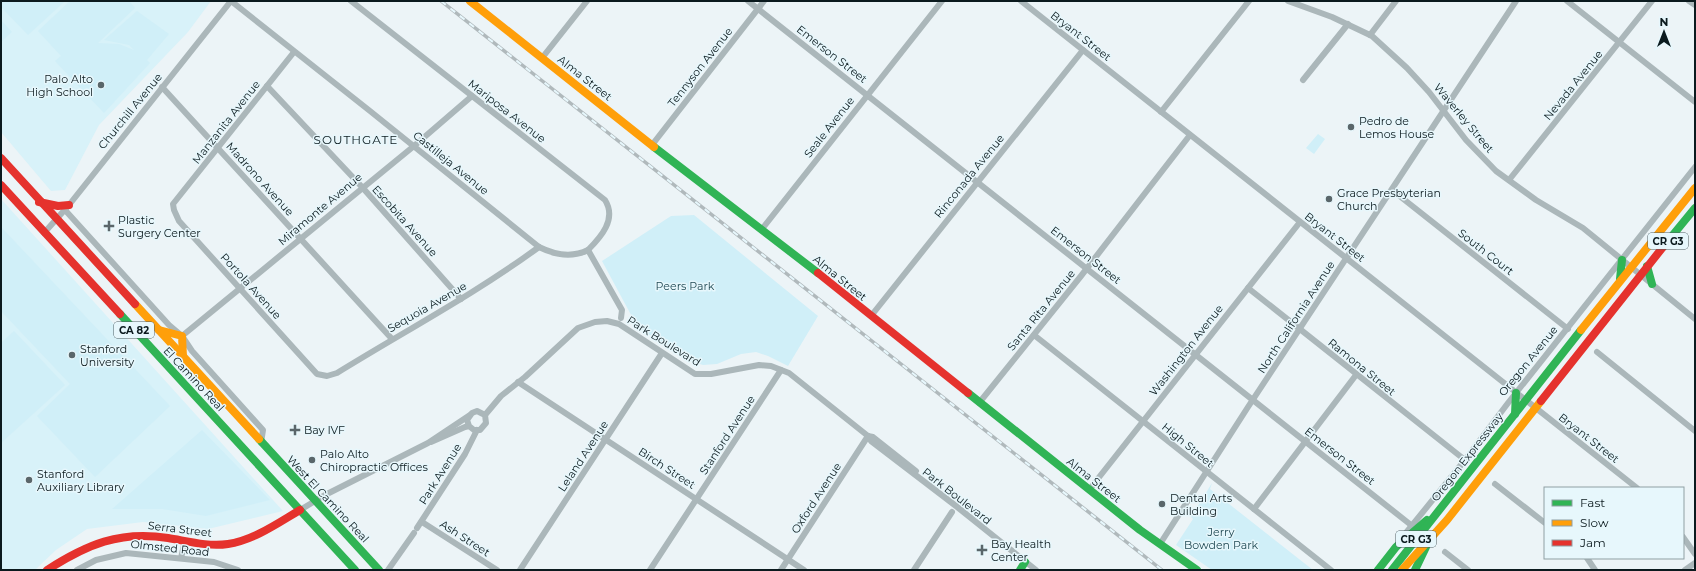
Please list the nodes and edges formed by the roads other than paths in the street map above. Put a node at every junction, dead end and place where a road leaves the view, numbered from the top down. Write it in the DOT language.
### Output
graph roads {
  1 [pos="231,1"];
  2 [pos="351,1"];
  3 [pos="470,1"];
  4 [pos="587,1"];
  5 [pos="748,1"];
  6 [pos="764,1"];
  7 [pos="942,1"];
  8 [pos="1021,1"];
  9 [pos="1249,1"];
  10 [pos="1288,1"];
  11 [pos="1396,1"];
  12 [pos="1516,1"];
  13 [pos="1567,1"];
  14 [pos="1652,1"];
  15 [pos="1689,1"];
  16 [pos="1695,6"];
  17 [pos="758,8"];
  18 [pos="1348,24"];
  19 [pos="1370,35"];
  20 [pos="1619,42"];
  21 [pos="1083,50"];
  22 [pos="294,52"];
  23 [pos="542,58"];
  24 [pos="1303,80"];
  25 [pos="267,86"];
  26 [pos="162,87"];
  27 [pos="867,94"];
  28 [pos="472,96"];
  29 [pos="1695,102"];
  30 [pos="1443,111"];
  31 [pos="1161,112"];
  32 [pos="1190,135"];
  33 [pos="652,145"];
  34 [pos="414,146"];
  35 [pos="218,148"];
  36 [pos="1,158"];
  37 [pos="1695,167"];
  38 [pos="1509,180"];
  39 [pos="977,182"];
  40 [pos="1,185"];
  41 [pos="362,187"];
  42 [pos="1695,188"];
  43 [pos="1392,190"];
  44 [pos="39,202"];
  45 [pos="173,204"];
  46 [pos="67,208"];
  47 [pos="1695,208"];
  48 [pos="57,219"];
  49 [pos="1300,222"];
  50 [pos="762,229"];
  51 [pos="44,233"];
  52 [pos="300,239"];
  53 [pos="539,247"];
  54 [pos="588,250"];
  55 [pos="1346,258"];
  56 [pos="1622,260"];
  57 [pos="1647,266"];
  58 [pos="1630,267"];
  59 [pos="1087,268"];
  60 [pos="1640,275"];
  61 [pos="1620,281"];
  62 [pos="1652,284"];
  63 [pos="239,288"];
  64 [pos="1248,288"];
  65 [pos="461,299"];
  66 [pos="871,316"];
  67 [pos="621,318"];
  68 [pos="1695,319"];
  69 [pos="1300,329"];
  70 [pos="1568,329"];
  71 [pos="158,330"];
  72 [pos="1034,334"];
  73 [pos="182,336"];
  74 [pos="392,339"];
  75 [pos="1597,352"];
  76 [pos="662,353"];
  77 [pos="1197,354"];
  78 [pos="183,357"];
  79 [pos="781,370"];
  80 [pos="1356,375"];
  81 [pos="322,376"];
  82 [pos="518,382"];
  83 [pos="1516,393"];
  84 [pos="1253,400"];
  85 [pos="1526,400"];
  86 [pos="979,403"];
  87 [pos="1535,408"];
  88 [pos="470,414"];
  89 [pos="1515,414"];
  90 [pos="485,415"];
  91 [pos="1143,421"];
  92 [pos="469,426"];
  93 [pos="478,430"];
  94 [pos="1695,431"];
  95 [pos="868,436"];
  96 [pos="606,439"];
  97 [pos="1305,441"];
  98 [pos="261,443"];
  99 [pos="428,443"];
  100 [pos="1465,460"];
  101 [pos="1206,472"];
  102 [pos="1495,484"];
  103 [pos="1636,487"];
  104 [pos="1089,490"];
  105 [pos="697,500"];
  106 [pos="315,501"];
  107 [pos="1254,509"];
  108 [pos="1440,509"];
  109 [pos="300,510"];
  110 [pos="952,512"];
  111 [pos="1544,521"];
  112 [pos="422,522"];
  113 [pos="1411,525"];
  114 [pos="1684,539"];
  115 [pos="185,541"];
  116 [pos="1428,542"];
  117 [pos="1160,544"];
  118 [pos="1396,547"];
  119 [pos="1445,552"];
  120 [pos="76,553"];
  121 [pos="1695,554"];
  122 [pos="1178,557"];
  123 [pos="181,558"];
  124 [pos="788,559"];
  125 [pos="1587,559"];
  126 [pos="1025,562"];
  127 [pos="1695,563"];
  128 [pos="47,570"];
  129 [pos="54,570"];
  130 [pos="77,570"];
  131 [pos="238,570"];
  132 [pos="355,570"];
  133 [pos="379,570"];
  134 [pos="388,570"];
  135 [pos="497,570"];
  136 [pos="520,570"];
  137 [pos="650,570"];
  138 [pos="781,570"];
  139 [pos="804,570"];
  140 [pos="914,570"];
  141 [pos="1020,570"];
  142 [pos="1036,570"];
  143 [pos="1190,570"];
  144 [pos="1197,570"];
  145 [pos="1331,570"];
  146 [pos="1378,570"];
  147 [pos="1392,570"];
  148 [pos="1402,570"];
  149 [pos="1415,570"];
  150 [pos="1468,570"];
  151 [pos="1595,570"];
  152 [pos="1685,570"];
  1 -- 22 [label="street, Castilleja Avenue"];
  1 -- 26 [label="street, Churchill Avenue"];
  2 -- 28 [label="street, Mariposa Avenue"];
  3 -- 23 [label="main road, Alma Street"];
  4 -- 23 [label="street"];
  5 -- 17 [label="street, Emerson Street"];
  6 -- 17 [label="street, Tennyson Avenue"];
  7 -- 27 [label="street, Seale Avenue"];
  8 -- 21 [label="street, Bryant Street"];
  9 -- 31 [label="street"];
  10 -- 18 [label="street, Waverley Street"];
  11 -- 19 [label="street"];
  12 -- 30 [label="street, North California Avenue"];
  13 -- 20 [label="street"];
  14 -- 20 [label="street, Nevada Avenue"];
  15 -- 16 [label="street"];
  17 -- 27 [label="street, Emerson Street"];
  17 -- 33 [label="street, Tennyson Avenue"];
  18 -- 19 [label="street, Waverley Street"];
  18 -- 24 [label="street"];
  19 -- 30 [label="street, Waverley Street"];
  20 -- 29 [label="street"];
  20 -- 38 [label="street, Nevada Avenue"];
  21 -- 31 [label="street, Bryant Street"];
  21 -- 39 [label="street, Rinconada Avenue"];
  22 -- 25 [label="street, Manzanita Avenue"];
  22 -- 34 [label="street, Castilleja Avenue"];
  23 -- 33 [label="main road, Alma Street"];
  25 -- 35 [label="street, Manzanita Avenue"];
  25 -- 41 [label="street, Escobita Avenue"];
  26 -- 35 [label="street, Madrono Avenue"];
  26 -- 46 [label="street, Churchill Avenue"];
  27 -- 39 [label="street, Emerson Street"];
  27 -- 50 [label="street, Seale Avenue"];
  28 -- 34 [label="street, Miramonte Avenue"];
  28 -- 54 [label="street, Mariposa Avenue"];
  30 -- 38 [label="street, Waverley Street"];
  30 -- 43 [label="street, North California Avenue"];
  31 -- 32 [label="street, Bryant Street"];
  32 -- 49 [label="street, Bryant Street"];
  32 -- 59 [label="street, Santa Rita Avenue"];
  33 -- 50 [label="main road, Alma Street"];
  34 -- 41 [label="street, Miramonte Avenue"];
  34 -- 53 [label="street, Castilleja Avenue"];
  35 -- 45 [label="street, Manzanita Avenue"];
  35 -- 52 [label="street, Madrono Avenue"];
  36 -- 44 [label="main road, CA 82"];
  37 -- 56 [label="street, Oregon Avenue"];
  38 -- 56 [label="street, Waverley Street"];
  39 -- 59 [label="street, Emerson Street"];
  39 -- 66 [label="street, Rinconada Avenue"];
  40 -- 51 [label="main road, El Camino Real / CA 82"];
  41 -- 52 [label="street, Miramonte Avenue"];
  41 -- 65 [label="street, Escobita Avenue"];
  42 -- 58 [label="main road, Oregon Expressway / CR G3"];
  43 -- 55 [label="street, North California Avenue"];
  43 -- 70 [label="street, South Court"];
  44 -- 46 [label="main road"];
  44 -- 48 [label="main road, El Camino Real / CA 82"];
  45 -- 63 [label="street, Portola Avenue"];
  46 -- 48 [label="street, Churchill Avenue"];
  46 -- 73 [label="street"];
  47 -- 57 [label="main road, CR G3"];
  48 -- 51 [label="street, Churchill Avenue"];
  48 -- 71 [label="main road, El Camino Real / CA 82"];
  49 -- 55 [label="street, Bryant Street"];
  49 -- 64 [label="street, Washington Avenue"];
  50 -- 66 [label="main road, Alma Street"];
  51 -- 109 [label="main road, El Camino Real / CA 82"];
  52 -- 63 [label="street, Miramonte Avenue"];
  52 -- 74 [label="street, Madrono Avenue"];
  53 -- 54 [label="street, Castilleja Avenue"];
  53 -- 65 [label="street, Sequoia Avenue"];
  54 -- 67 [label="street"];
  55 -- 69 [label="street, North California Avenue"];
  55 -- 83 [label="street, Bryant Street"];
  56 -- 58 [label="street, Waverley Street"];
  56 -- 61 [label="main road"];
  56 -- 70 [label="street, Oregon Avenue"];
  57 -- 60 [label="main road, CR G3"];
  57 -- 62 [label="main road"];
  58 -- 60 [label="street, Waverley Street"];
  58 -- 61 [label="main road, Oregon Expressway / CR G3"];
  59 -- 72 [label="street, Santa Rita Avenue"];
  59 -- 77 [label="street, Emerson Street"];
  60 -- 62 [label="street, Waverley Street"];
  60 -- 87 [label="main road, CR G3"];
  61 -- 85 [label="main road, Oregon Expressway / CR G3"];
  62 -- 68 [label="street, Waverley Street"];
  63 -- 73 [label="street, Miramonte Avenue"];
  63 -- 81 [label="street, Portola Avenue"];
  64 -- 69 [label="street, Ramona Street"];
  64 -- 77 [label="street, Washington Avenue"];
  65 -- 74 [label="street, Sequoia Avenue"];
  66 -- 86 [label="main road, Alma Street"];
  69 -- 80 [label="street, Ramona Street"];
  69 -- 84 [label="street, North California Avenue"];
  70 -- 83 [label="street, Oregon Avenue"];
  71 -- 73 [label="main road"];
  71 -- 78 [label="main road, El Camino Real / CA 82"];
  72 -- 86 [label="street, Santa Rita Avenue"];
  72 -- 91 [label="street, High Street"];
  73 -- 78 [label="main road"];
  73 -- 98 [label="street"];
  74 -- 81 [label="street, Sequoia Avenue"];
  75 -- 94 [label="street"];
  76 -- 79 [label="street, Park Boulevard"];
  76 -- 82 [label="street, Park Boulevard"];
  76 -- 96 [label="street, Leland Avenue"];
  77 -- 84 [label="street, Emerson Street"];
  77 -- 91 [label="street, Washington Avenue"];
  78 -- 98 [label="main road, El Camino Real / CA 82"];
  79 -- 95 [label="street, Park Boulevard"];
  79 -- 105 [label="street, Stanford Avenue"];
  80 -- 97 [label="street"];
  80 -- 100 [label="street, Ramona Street"];
  82 -- 90 [label="street, Park Boulevard"];
  82 -- 96 [label="street, Birch Street"];
  83 -- 85 [label="street, Bryant Street"];
  83 -- 89 [label="main road"];
  83 -- 100 [label="street, Oregon Avenue"];
  84 -- 97 [label="street, Emerson Street"];
  84 -- 101 [label="street, North California Avenue"];
  85 -- 87 [label="street, Bryant Street"];
  85 -- 89 [label="main road, Oregon Expressway / CR G3"];
  86 -- 104 [label="main road, Alma Street"];
  87 -- 103 [label="street, Bryant Street"];
  87 -- 116 [label="main road, CR G3"];
  88 -- 90 [label="street"];
  88 -- 92 [label="street"];
  88 -- 99 [label="street"];
  89 -- 108 [label="main road, Oregon Expressway / CR G3"];
  90 -- 93 [label="street, Park Boulevard"];
  91 -- 101 [label="street, High Street"];
  91 -- 104 [label="street, Washington Avenue"];
  92 -- 93 [label="street"];
  92 -- 99 [label="street"];
  93 -- 112 [label="street, Park Avenue"];
  95 -- 124 [label="street, Oxford Avenue"];
  95 -- 126 [label="street, Park Boulevard"];
  96 -- 105 [label="street, Birch Street"];
  96 -- 136 [label="street, Leland Avenue"];
  97 -- 107 [label="street"];
  97 -- 113 [label="street, Emerson Street"];
  98 -- 106 [label="main road, West El Camino Real / CA 82"];
  99 -- 106 [label="street"];
  100 -- 113 [label="street, Oregon Avenue"];
  101 -- 107 [label="street, High Street"];
  101 -- 117 [label="street, North California Avenue"];
  102 -- 111 [label="street"];
  104 -- 117 [label="main road, Alma Street"];
  105 -- 124 [label="street, Birch Street"];
  105 -- 137 [label="street, Stanford Avenue"];
  106 -- 109 [label="street"];
  106 -- 133 [label="main road, West El Camino Real / CA 82"];
  107 -- 145 [label="street, High Street"];
  108 -- 118 [label="main road"];
  108 -- 147 [label="main road, Oregon Expressway / CR G3"];
  109 -- 115 [label="main road, Serra Street"];
  109 -- 132 [label="main road, El Camino Real / CA 82"];
  110 -- 140 [label="street"];
  112 -- 134 [label="street, Park Avenue"];
  112 -- 135 [label="street, Ash Street"];
  113 -- 118 [label="street, Oregon Avenue"];
  114 -- 121 [label="street"];
  115 -- 120 [label="main road, Serra Street"];
  115 -- 123 [label="street"];
  116 -- 148 [label="main road, CR G3"];
  116 -- 149 [label="main road"];
  117 -- 122 [label="main road, Alma Street"];
  118 -- 146 [label="main road, Oregon Avenue"];
  119 -- 150 [label="street"];
  120 -- 128 [label="main road, Serra Street"];
  120 -- 129 [label="main road, Serra Street"];
  122 -- 143 [label="main road"];
  122 -- 144 [label="main road, Alma Street"];
  123 -- 130 [label="street, Olmsted Road"];
  123 -- 131 [label="street, Olmsted Road"];
  124 -- 138 [label="street, Oxford Avenue"];
  124 -- 139 [label="street, Birch Street"];
  125 -- 151 [label="street"];
  126 -- 141 [label="main road"];
  126 -- 142 [label="street, Park Boulevard"];
  127 -- 152 [label="street"];
}
